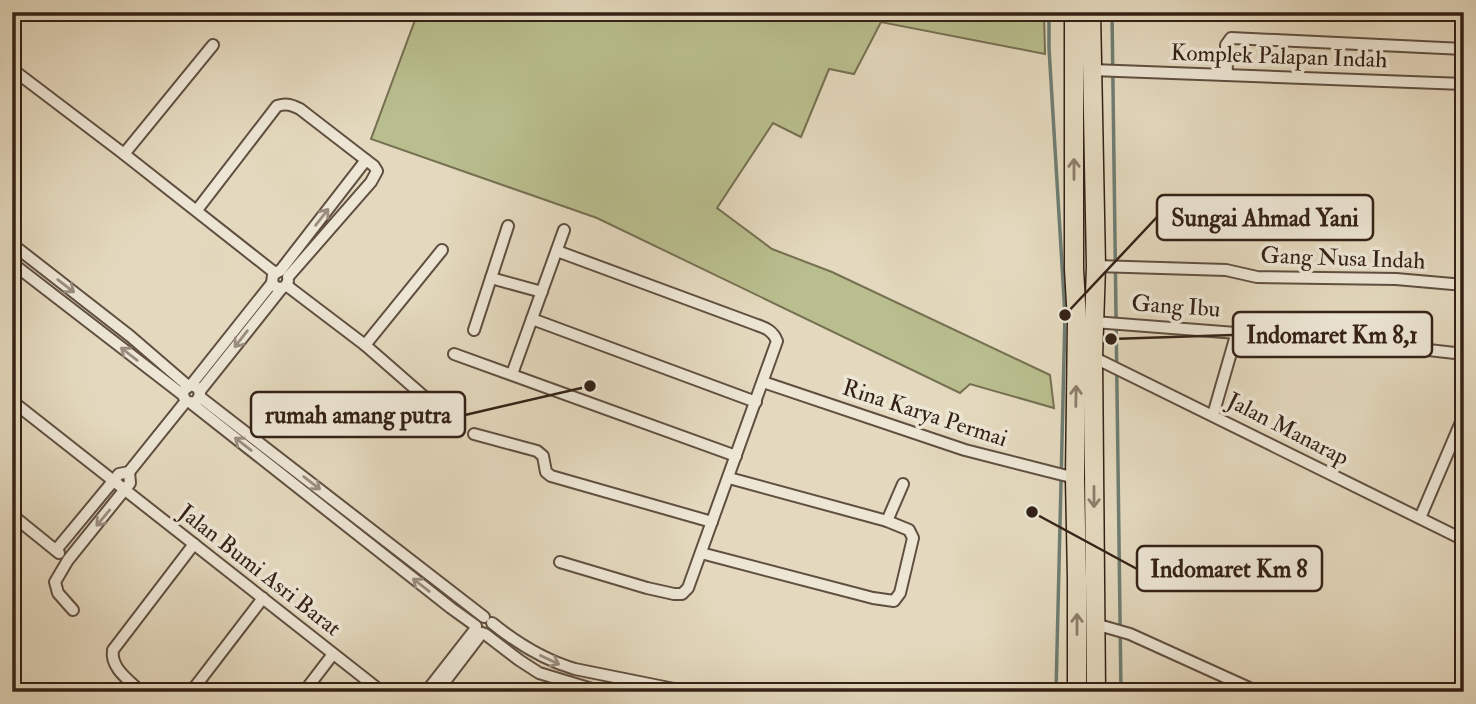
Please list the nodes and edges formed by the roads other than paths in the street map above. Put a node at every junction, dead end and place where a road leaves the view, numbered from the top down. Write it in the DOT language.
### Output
graph roads {
  1 [pos="1073,12"];
  2 [pos="1091,12"];
  3 [pos="213,45"];
  4 [pos="1464,49"];
  5 [pos="12,69"];
  6 [pos="1092,70"];
  7 [pos="1227,74"];
  8 [pos="1464,84"];
  9 [pos="124,154"];
  10 [pos="366,160"];
  11 [pos="197,210"];
  12 [pos="508,226"];
  13 [pos="564,230"];
  14 [pos="12,244"];
  15 [pos="442,250"];
  16 [pos="557,251"];
  17 [pos="12,264"];
  18 [pos="1096,266"];
  19 [pos="491,278"];
  20 [pos="280,279"];
  21 [pos="1464,285"];
  22 [pos="542,292"];
  23 [pos="532,319"];
  24 [pos="1094,322"];
  25 [pos="474,330"];
  26 [pos="1237,332"];
  27 [pos="365,345"];
  28 [pos="454,354"];
  29 [pos="1464,354"];
  30 [pos="1093,357"];
  31 [pos="512,374"];
  32 [pos="763,382"];
  33 [pos="191,394"];
  34 [pos="12,401"];
  35 [pos="756,402"];
  36 [pos="436,407"];
  37 [pos="1213,415"];
  38 [pos="1464,415"];
  39 [pos="474,433"];
  40 [pos="736,456"];
  41 [pos="129,472"];
  42 [pos="729,478"];
  43 [pos="1075,478"];
  44 [pos="113,481"];
  45 [pos="903,484"];
  46 [pos="125,490"];
  47 [pos="12,515"];
  48 [pos="1420,518"];
  49 [pos="887,521"];
  50 [pos="712,522"];
  51 [pos="1464,540"];
  52 [pos="194,544"];
  53 [pos="56,550"];
  54 [pos="701,553"];
  55 [pos="68,561"];
  56 [pos="560,562"];
  57 [pos="1086,577"];
  58 [pos="263,598"];
  59 [pos="73,610"];
  60 [pos="488,620"];
  61 [pos="1095,624"];
  62 [pos="480,630"];
  63 [pos="333,654"];
  64 [pos="141,692"];
  65 [pos="191,692"];
  66 [pos="303,692"];
  67 [pos="382,692"];
  68 [pos="426,692"];
  69 [pos="437,692"];
  70 [pos="602,692"];
  71 [pos="689,692"];
  72 [pos="1077,692"];
  73 [pos="1096,692"];
  74 [pos="1258,692"];
  43 -- 1 [label="highway, one-way"];
  2 -- 6 [label="highway"];
  3 -- 9 [label="street"];
  4 -- 7 [label="street"];
  5 -- 9 [label="street"];
  6 -- 7 [label="street, Komplek Palapan Indah"];
  6 -- 18 [label="highway"];
  7 -- 8 [label="street, Komplek Palapan Indah"];
  9 -- 11 [label="street"];
  10 -- 11 [label="street"];
  20 -- 10 [label="street, one-way"];
  10 -- 20 [label="street"];
  11 -- 20 [label="street"];
  12 -- 19 [label="street"];
  13 -- 16 [label="street"];
  14 -- 33 [label="street, one-way"];
  15 -- 27 [label="street"];
  16 -- 22 [label="street"];
  16 -- 32 [label="street"];
  33 -- 17 [label="street, one-way"];
  18 -- 21 [label="street, Gang Nusa Indah"];
  18 -- 24 [label="highway"];
  19 -- 22 [label="street"];
  19 -- 25 [label="street"];
  20 -- 27 [label="street"];
  20 -- 33 [label="street"];
  22 -- 23 [label="street"];
  23 -- 31 [label="street"];
  23 -- 35 [label="street"];
  24 -- 26 [label="street, Gang Ibu"];
  24 -- 30 [label="highway"];
  26 -- 29 [label="street, Gang Ibu"];
  26 -- 37 [label="street"];
  27 -- 36 [label="street"];
  28 -- 31 [label="street"];
  30 -- 37 [label="street, Jalan Manarap"];
  30 -- 57 [label="highway, one-way"];
  31 -- 40 [label="street"];
  32 -- 35 [label="street"];
  32 -- 43 [label="street, Rina Karya Permai"];
  33 -- 41 [label="street"];
  33 -- 60 [label="street, one-way"];
  62 -- 33 [label="street, one-way"];
  34 -- 44 [label="street, Jalan Bumi Asri Barat"];
  35 -- 40 [label="street"];
  37 -- 48 [label="street, Jalan Manarap"];
  38 -- 48 [label="street"];
  39 -- 50 [label="street"];
  40 -- 42 [label="street"];
  41 -- 44 [label="street"];
  41 -- 46 [label="street"];
  42 -- 49 [label="street"];
  42 -- 50 [label="street"];
  43 -- 57 [label="highway"];
  44 -- 46 [label="street, Jalan Bumi Asri Barat"];
  44 -- 53 [label="street"];
  45 -- 49 [label="street"];
  46 -- 52 [label="street, Jalan Bumi Asri Barat"];
  46 -- 55 [label="street, one-way"];
  47 -- 53 [label="street"];
  48 -- 51 [label="street, Jalan Manarap"];
  49 -- 54 [label="street"];
  50 -- 54 [label="street"];
  52 -- 58 [label="street, Jalan Bumi Asri Barat"];
  52 -- 64 [label="street"];
  53 -- 55 [label="street"];
  54 -- 56 [label="street"];
  55 -- 59 [label="street"];
  57 -- 61 [label="highway"];
  72 -- 57 [label="highway, one-way"];
  58 -- 63 [label="street, Jalan Bumi Asri Barat"];
  58 -- 65 [label="street"];
  60 -- 62 [label="street"];
  60 -- 71 [label="street, one-way"];
  61 -- 73 [label="highway"];
  61 -- 74 [label="street"];
  62 -- 68 [label="street"];
  62 -- 69 [label="street"];
  62 -- 70 [label="street"];
  63 -- 66 [label="street"];
  63 -- 67 [label="street, Jalan Bumi Asri Barat"];
}
